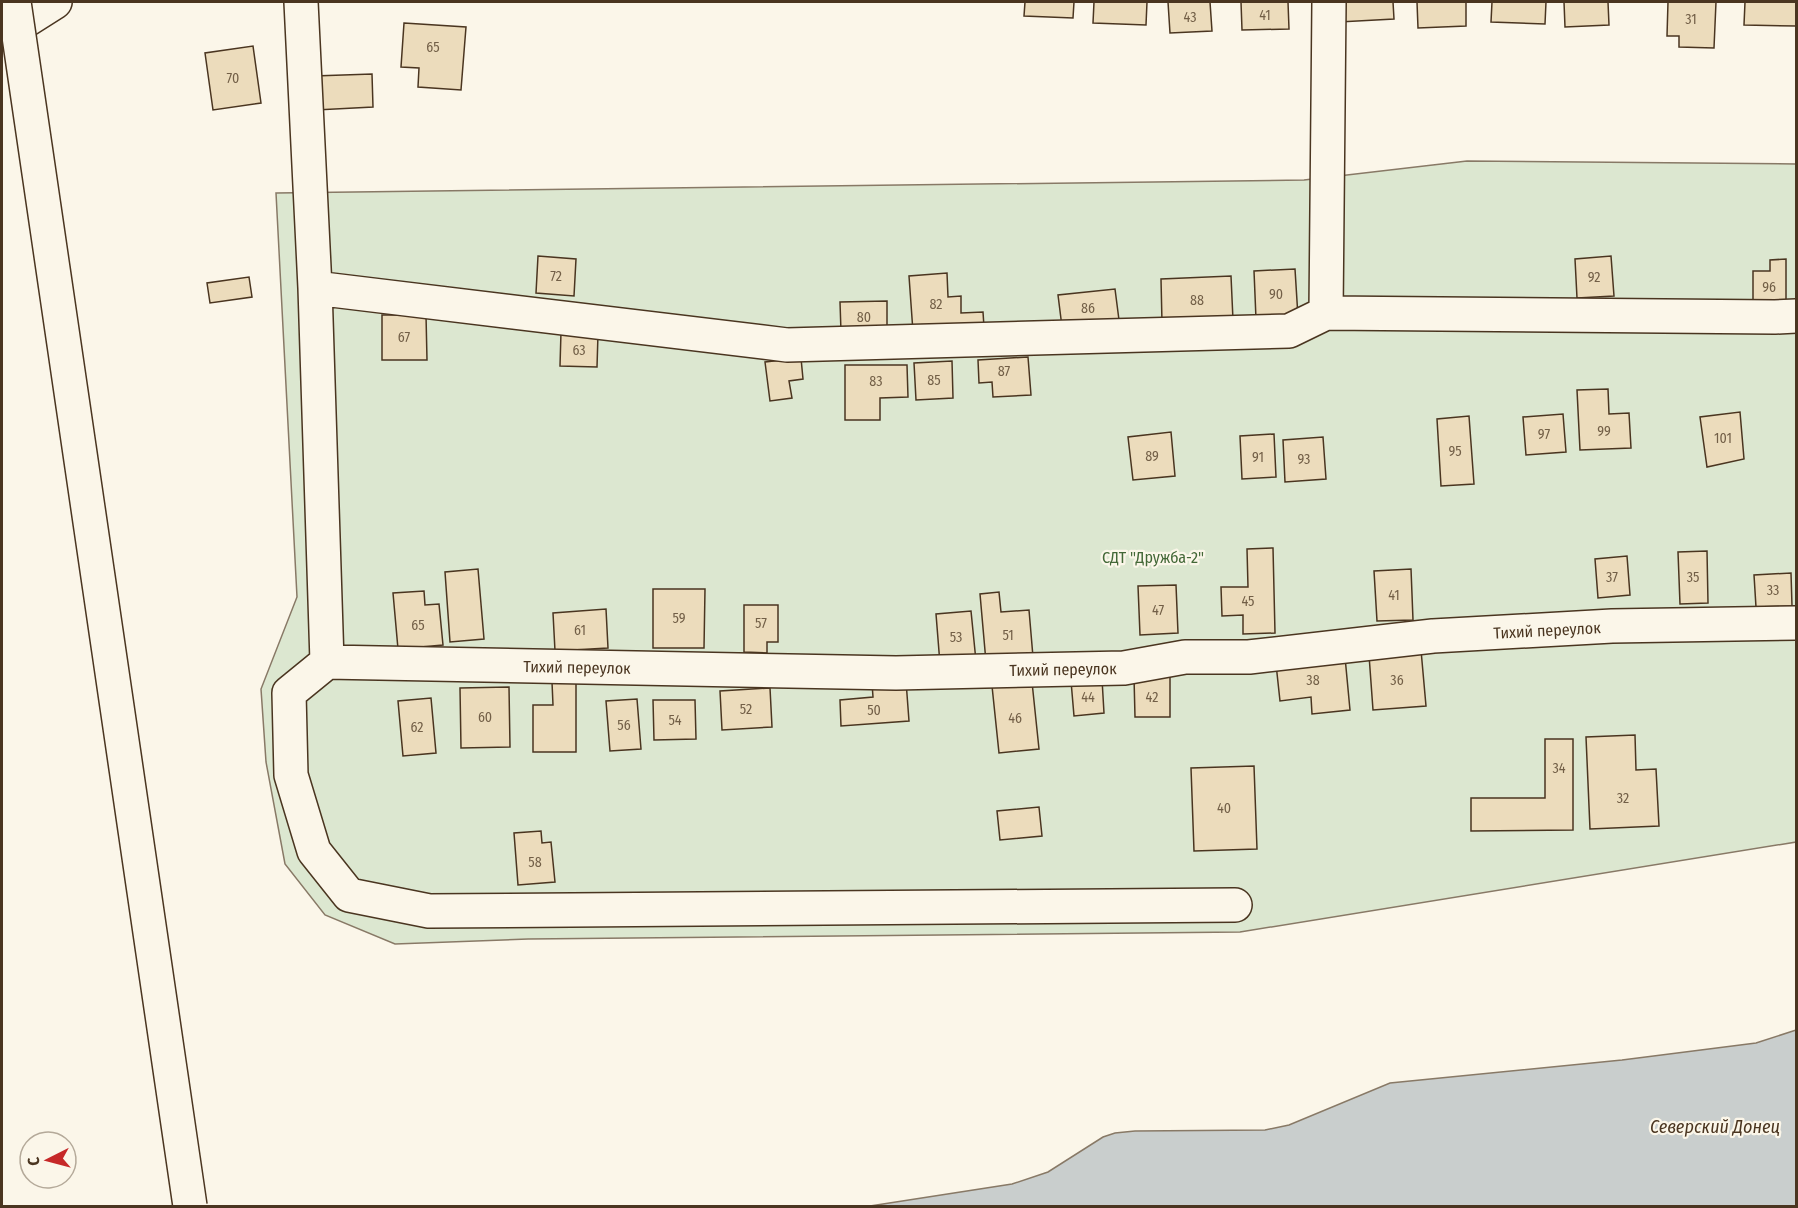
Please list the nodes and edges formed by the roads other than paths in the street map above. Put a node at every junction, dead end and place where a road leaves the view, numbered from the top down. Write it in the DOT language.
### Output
graph roads {
  1 [pos="14,2"];
  2 [pos="55,2"];
  3 [pos="301,2"];
  4 [pos="1329,2"];
  5 [pos="2,28"];
  6 [pos="315,288"];
  7 [pos="1326,313"];
  8 [pos="1797,316"];
  9 [pos="1797,623"];
  10 [pos="327,662"];
  11 [pos="1235,904"];
  12 [pos="190,1206"];
  1 -- 12 [label="main road, bridge"];
  2 -- 5 [label="main road"];
  3 -- 6 [label="main road"];
  4 -- 7 [label="main road"];
  6 -- 7 [label="main road"];
  6 -- 10 [label="main road"];
  7 -- 8 [label="main road"];
  9 -- 10 [label="main road, Тихий переулок"];
  10 -- 11 [label="main road"];
}
